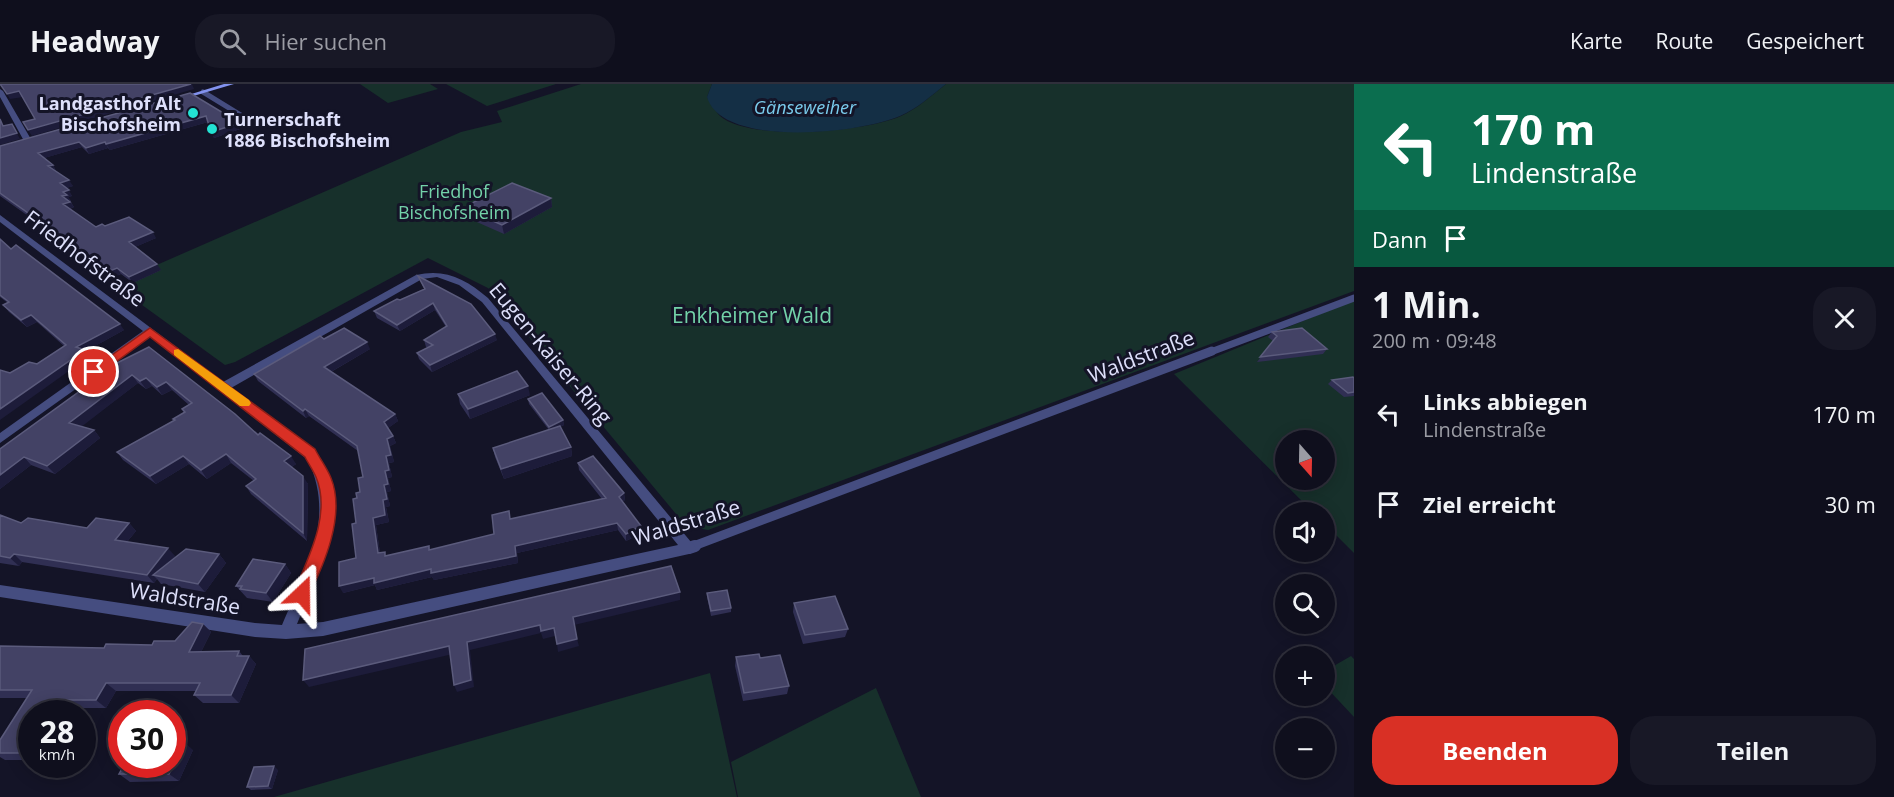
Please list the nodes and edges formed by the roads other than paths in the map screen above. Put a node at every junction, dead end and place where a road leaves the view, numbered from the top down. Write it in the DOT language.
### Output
graph roads {
  1 [pos="231,84"];
  2 [pos="0,92"];
  3 [pos="203,92"];
  4 [pos="166,102"];
  5 [pos="257,125"];
  6 [pos="38,138"];
  7 [pos="28,141"];
  8 [pos="18,144"];
  9 [pos="0,218"];
  10 [pos="1354,298"];
  11 [pos="150,332"];
  12 [pos="223,387"];
  13 [pos="0,439"];
  14 [pos="689,548"];
  15 [pos="0,591"];
  16 [pos="286,633"];
  1 -- 3 [label="street"];
  2 -- 7 [label="street"];
  3 -- 4 [label="street"];
  3 -- 5 [label="lane"];
  6 -- 7 [label="street"];
  7 -- 8 [label="street"];
  9 -- 11 [label="street, Friedhofstraße"];
  10 -- 14 [label="lane, Waldstraße"];
  11 -- 12 [label="street, Friedhofstraße"];
  11 -- 13 [label="street"];
  12 -- 14 [label="street, Eugen-Kaiser-Ring"];
  12 -- 16 [label="street, Friedhofstraße"];
  14 -- 16 [label="street, Waldstraße"];
  15 -- 16 [label="street, Waldstraße"];
}
